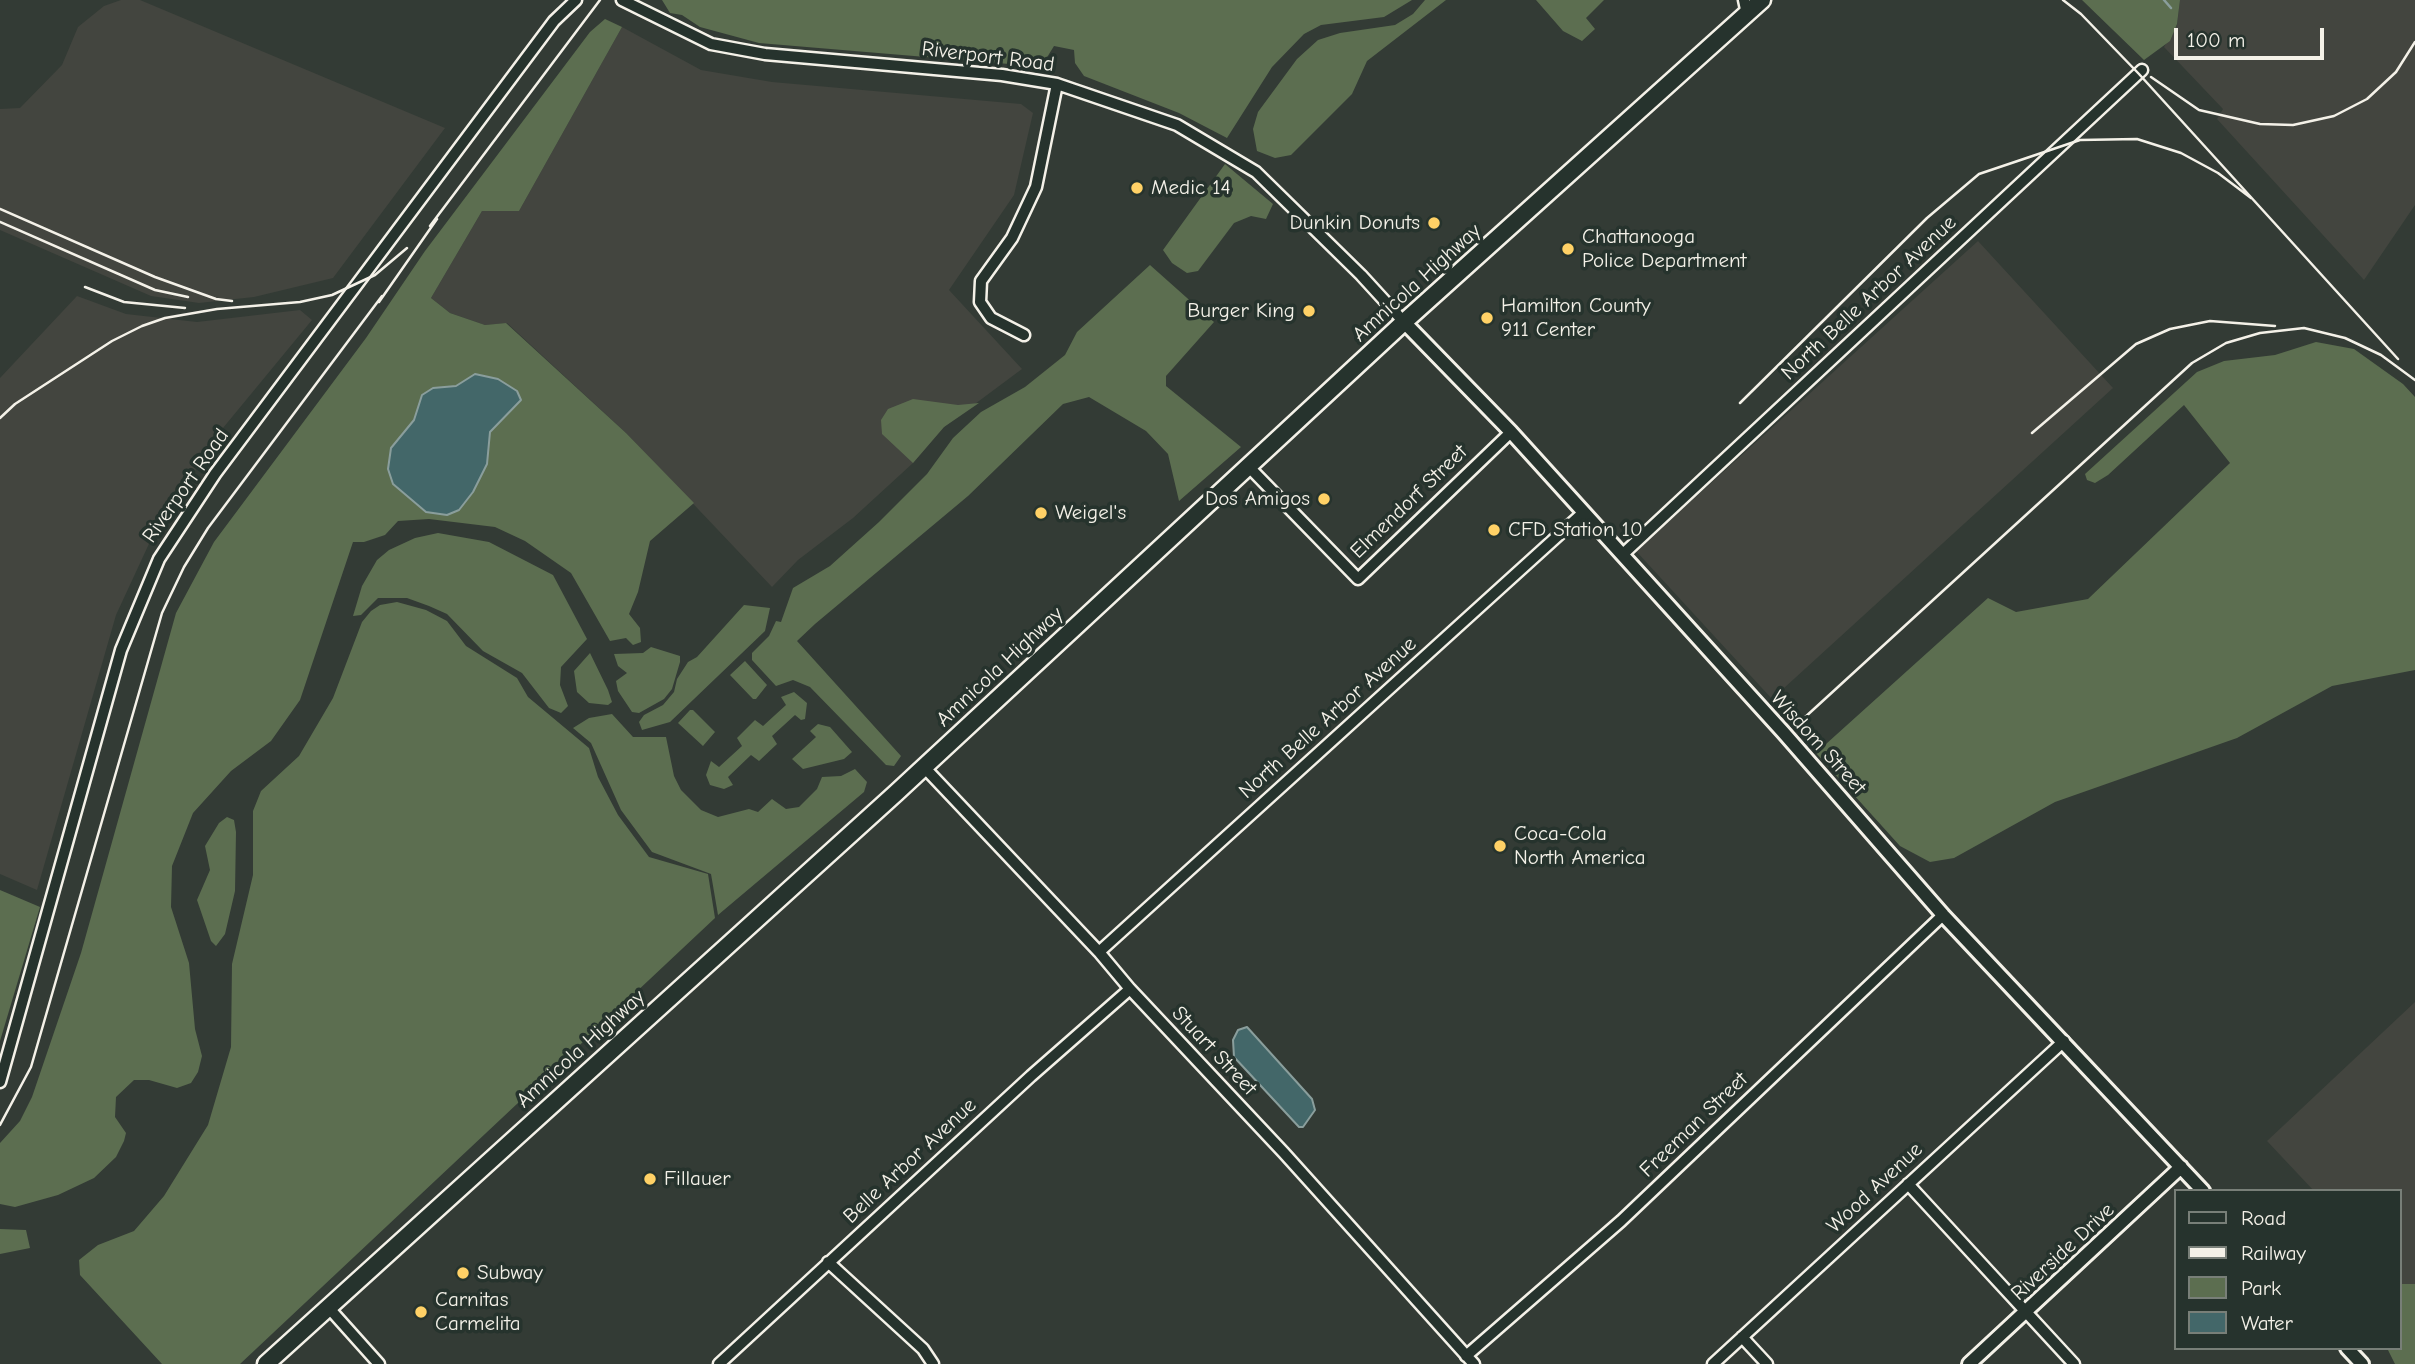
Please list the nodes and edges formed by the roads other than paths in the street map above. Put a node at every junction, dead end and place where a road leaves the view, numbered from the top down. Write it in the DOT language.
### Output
graph roads {
  1 [pos="576,0"];
  2 [pos="622,0"];
  3 [pos="1762,0"];
  4 [pos="638,3"];
  5 [pos="1745,7"];
  6 [pos="2143,70"];
  7 [pos="1057,84"];
  8 [pos="1404,322"];
  9 [pos="1024,335"];
  10 [pos="1511,432"];
  11 [pos="1248,466"];
  12 [pos="1583,513"];
  13 [pos="1622,555"];
  14 [pos="924,766"];
  15 [pos="1944,915"];
  16 [pos="1099,951"];
  17 [pos="1130,989"];
  18 [pos="2064,1041"];
  19 [pos="0,1082"];
  20 [pos="2181,1167"];
  21 [pos="1908,1184"];
  22 [pos="2201,1189"];
  23 [pos="828,1262"];
  24 [pos="328,1307"];
  25 [pos="2028,1312"];
  26 [pos="1742,1337"];
  27 [pos="2349,1350"];
  28 [pos="1470,1360"];
  29 [pos="265,1364"];
  30 [pos="379,1364"];
  31 [pos="719,1364"];
  32 [pos="933,1364"];
  33 [pos="1713,1364"];
  34 [pos="1767,1364"];
  35 [pos="1969,1364"];
  36 [pos="2074,1364"];
  37 [pos="2362,1364"];
  1 -- 19 [label="street, Riverport Road"];
  2 -- 4 [label="street, Riverport Road"];
  3 -- 5 [label="main road, Amnicola Highway"];
  4 -- 7 [label="street, Riverport Road"];
  5 -- 8 [label="main road, Amnicola Highway"];
  6 -- 13 [label="street, North Belle Arbor Avenue"];
  7 -- 8 [label="street, Riverport Road"];
  7 -- 9 [label="street"];
  8 -- 10 [label="street, Wisdom Street"];
  8 -- 11 [label="main road, Amnicola Highway"];
  10 -- 11 [label="street, Elmendorf Street"];
  10 -- 12 [label="street, Wisdom Street"];
  11 -- 14 [label="main road, Amnicola Highway"];
  12 -- 13 [label="street, Wisdom Street"];
  12 -- 16 [label="street, North Belle Arbor Avenue"];
  13 -- 15 [label="street, Wisdom Street"];
  14 -- 16 [label="street, Stuart Street"];
  14 -- 24 [label="main road, Amnicola Highway"];
  15 -- 18 [label="street, Wisdom Street"];
  15 -- 28 [label="street, Freeman Street"];
  16 -- 17 [label="street, Stuart Street"];
  17 -- 23 [label="street, Belle Arbor Avenue"];
  17 -- 28 [label="street, Stuart Street"];
  18 -- 20 [label="street, Wisdom Street"];
  18 -- 21 [label="street, Wood Avenue"];
  20 -- 22 [label="street, Wisdom Street"];
  20 -- 25 [label="street, Riverside Drive"];
  21 -- 25 [label="street"];
  21 -- 26 [label="street, Wood Avenue"];
  23 -- 31 [label="street, Belle Arbor Avenue"];
  23 -- 32 [label="street"];
  24 -- 29 [label="main road, Amnicola Highway"];
  24 -- 30 [label="street"];
  25 -- 35 [label="street, Riverside Drive"];
  25 -- 36 [label="street"];
  26 -- 33 [label="street, Wood Avenue"];
  26 -- 34 [label="street"];
  27 -- 37 [label="street"];
}
